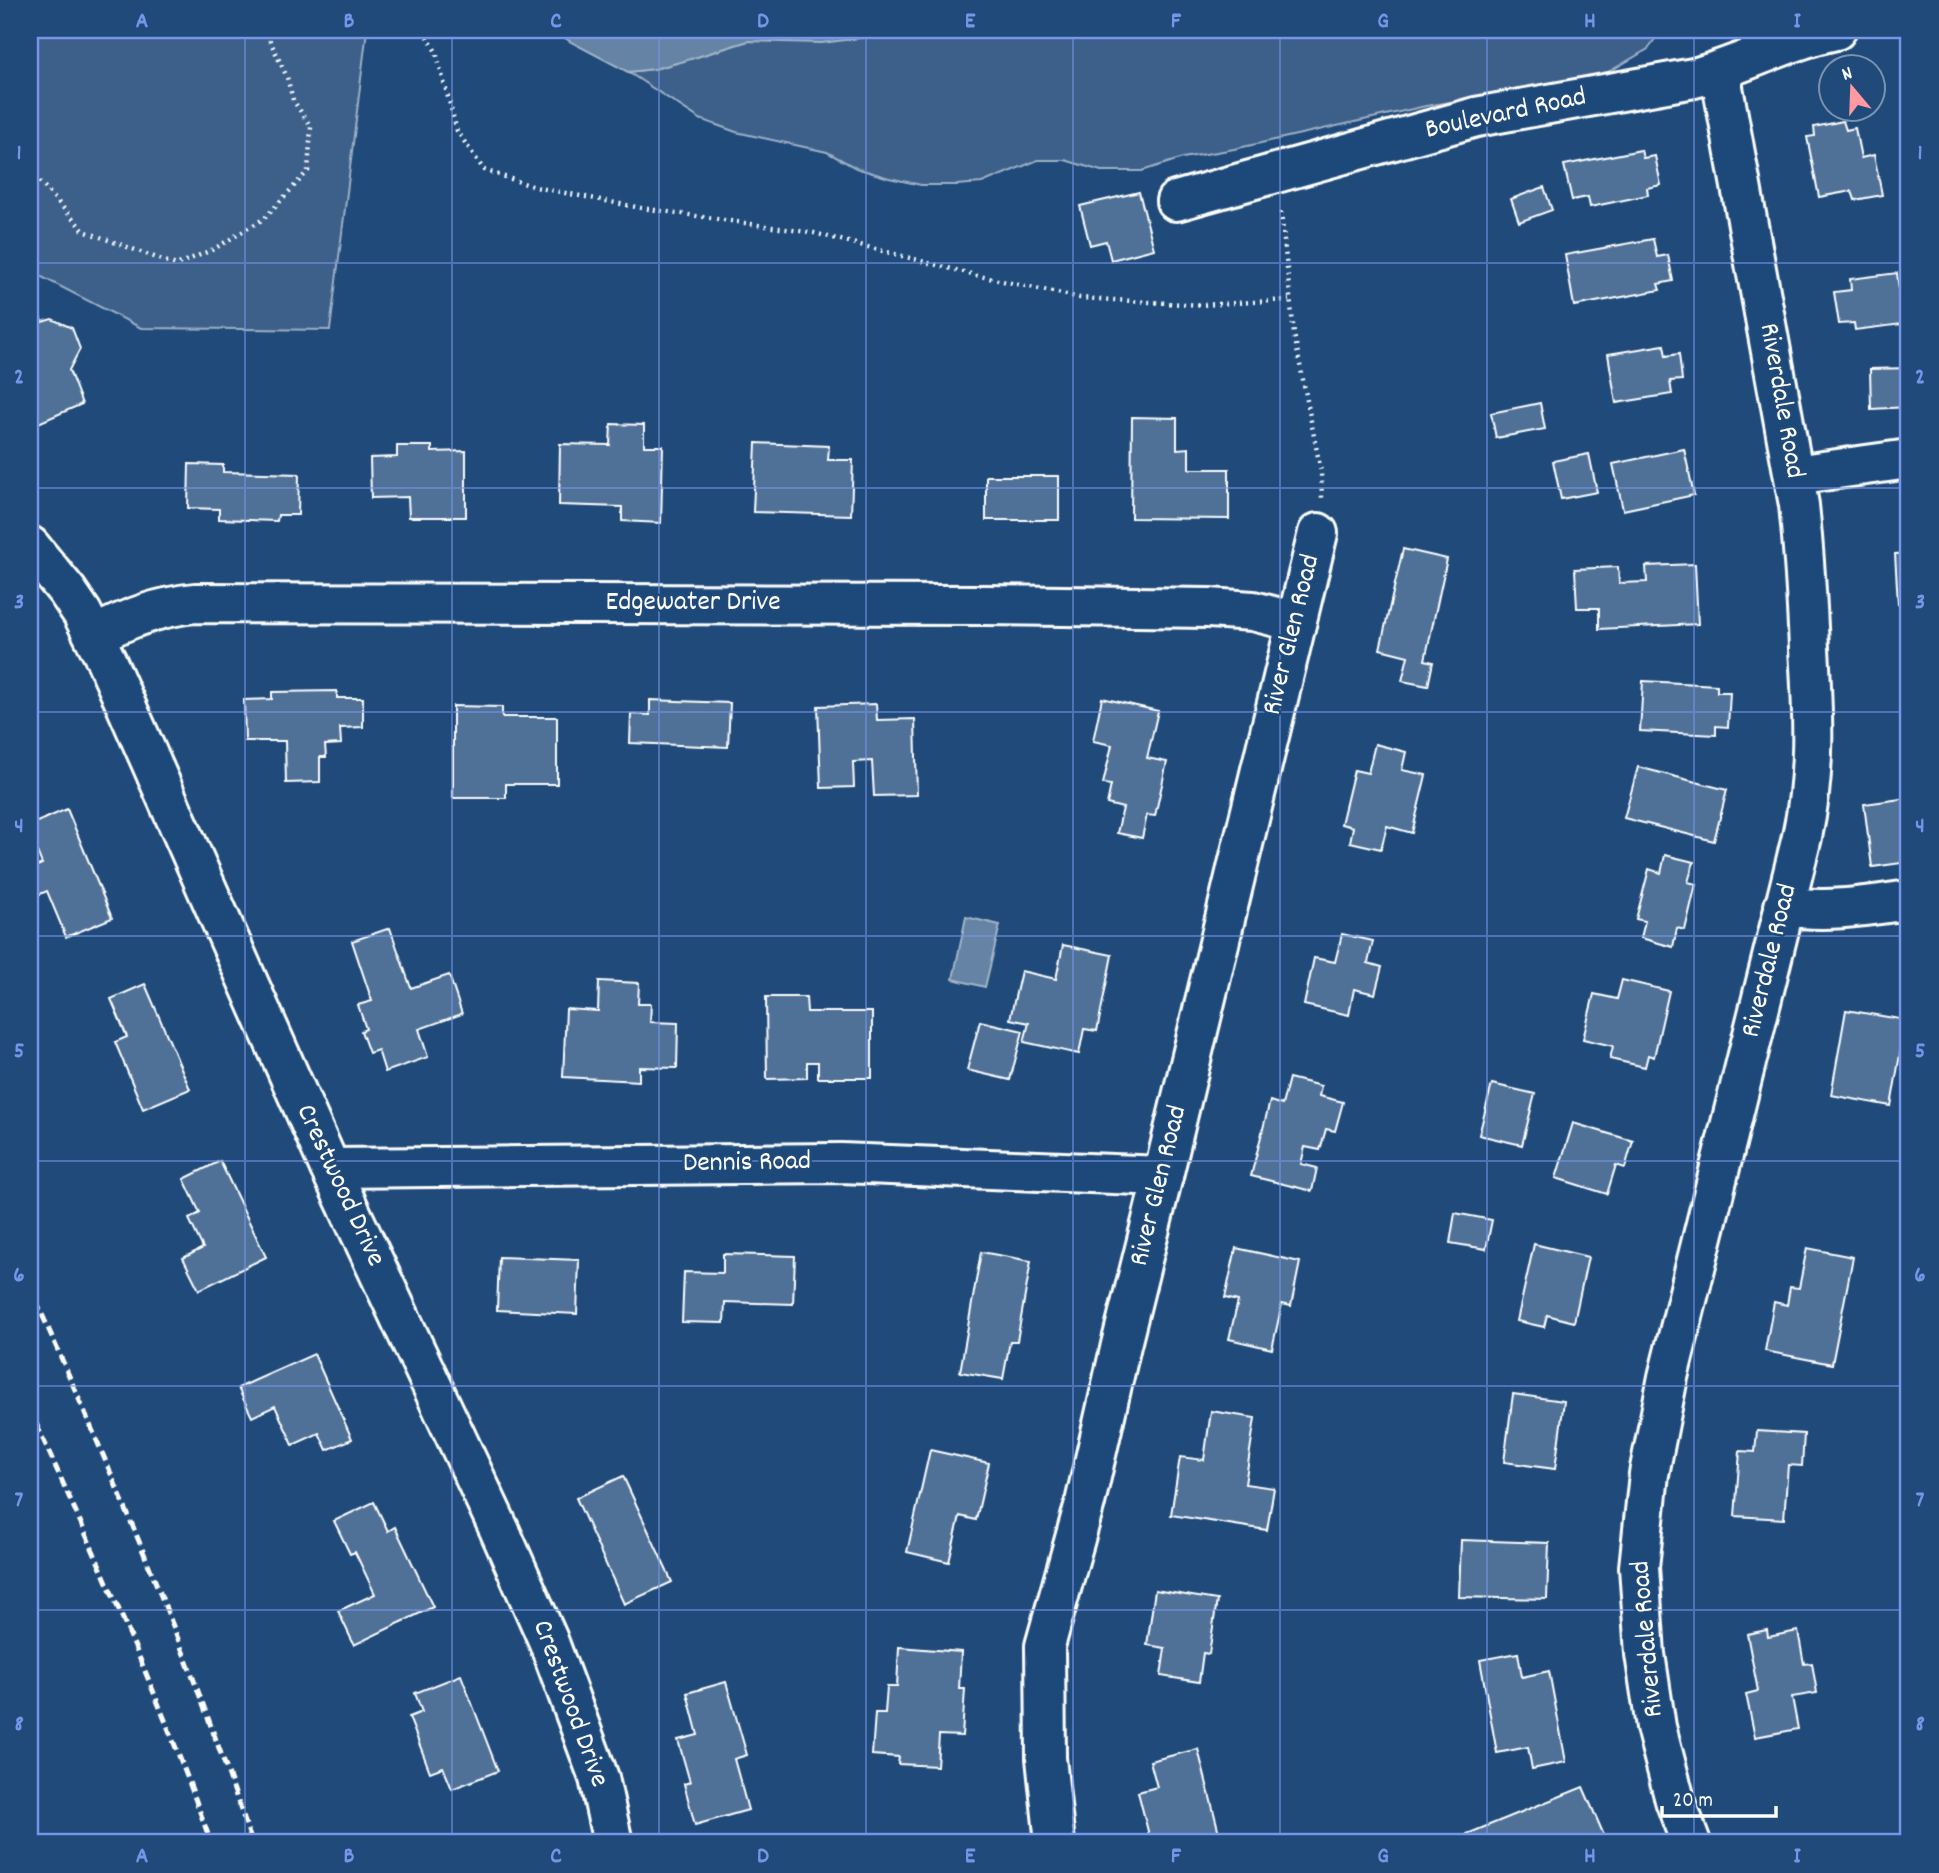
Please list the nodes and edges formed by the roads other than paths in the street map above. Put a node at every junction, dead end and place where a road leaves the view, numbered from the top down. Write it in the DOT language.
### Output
graph roads {
  1 [pos="1836,30"];
  2 [pos="1720,71"];
  3 [pos="1176,201"];
  4 [pos="1909,458"];
  5 [pos="1794,475"];
  6 [pos="1318,533"];
  7 [pos="30,545"];
  8 [pos="1296,622"];
  9 [pos="94,636"];
  10 [pos="1909,900"];
  11 [pos="1784,906"];
  12 [pos="330,1168"];
  13 [pos="1163,1176"];
  14 [pos="613,1843"];
  15 [pos="1055,1843"];
  16 [pos="1690,1843"];
  1 -- 2 [label="street, Boulevard Road"];
  2 -- 3 [label="street, Boulevard Road"];
  2 -- 5 [label="street, Riverdale Road"];
  4 -- 5 [label="street"];
  5 -- 11 [label="street, Riverdale Road"];
  6 -- 8 [label="street, River Glen Road"];
  7 -- 9 [label="street, Crestwood Drive"];
  8 -- 9 [label="street, Edgewater Drive"];
  8 -- 13 [label="street, River Glen Road"];
  9 -- 12 [label="street, Crestwood Drive"];
  10 -- 11 [label="street"];
  11 -- 16 [label="street, Riverdale Road"];
  12 -- 13 [label="street, Dennis Road"];
  12 -- 14 [label="street, Crestwood Drive"];
  13 -- 15 [label="street, River Glen Road"];
}
